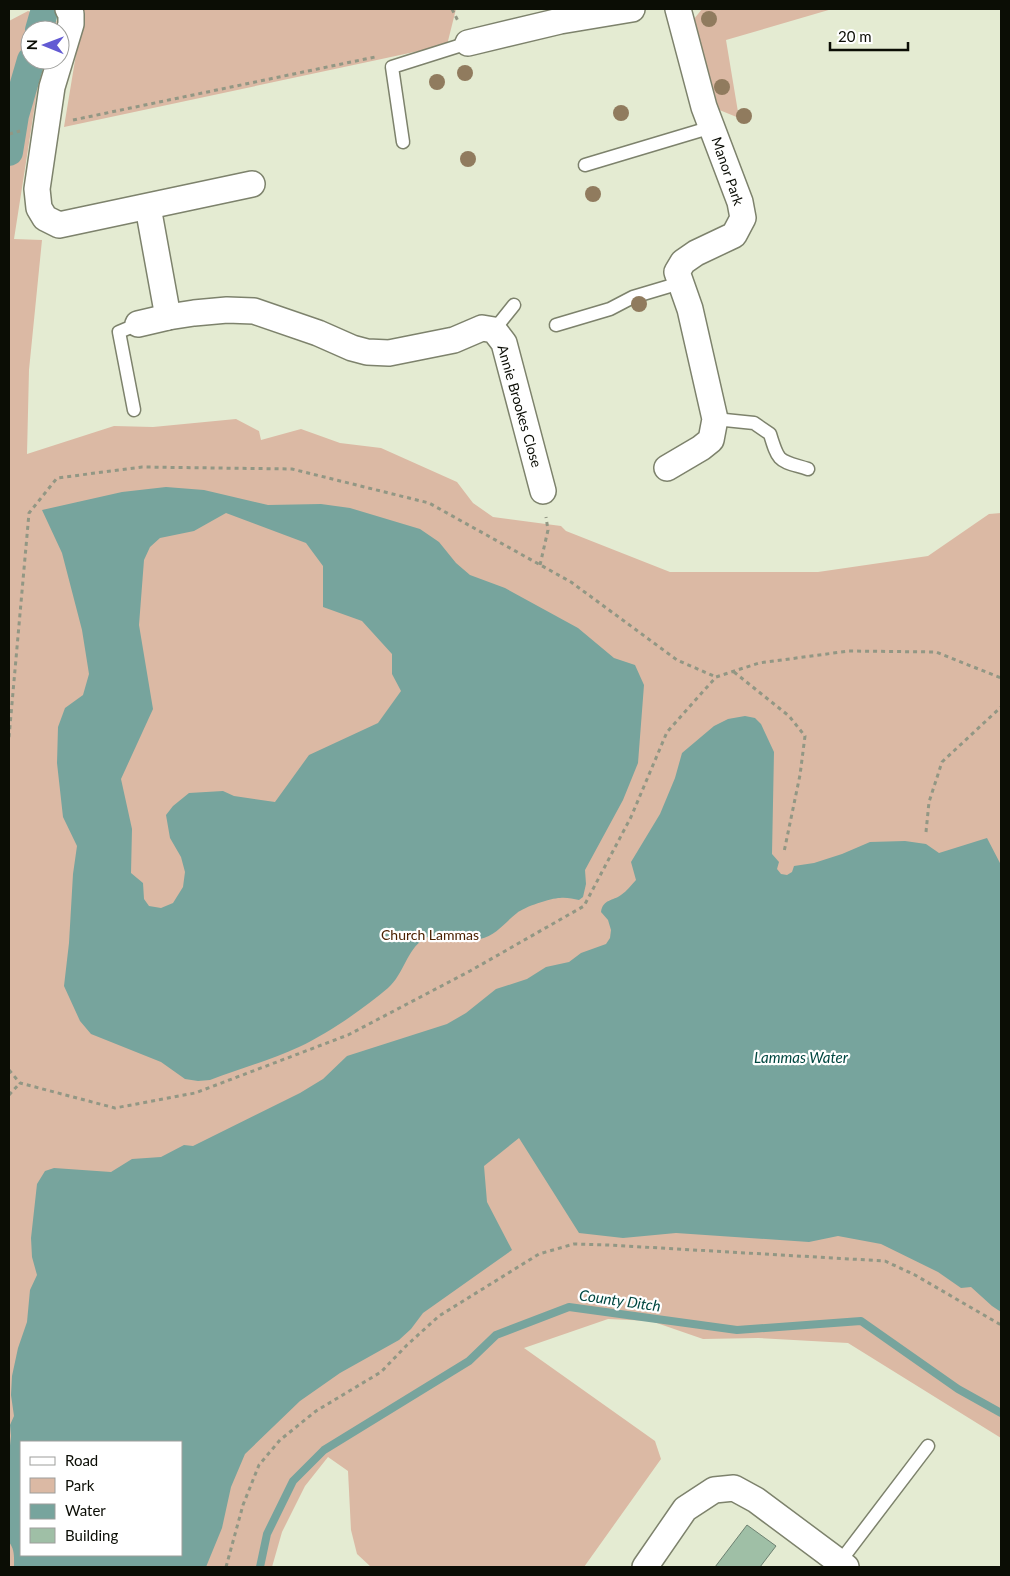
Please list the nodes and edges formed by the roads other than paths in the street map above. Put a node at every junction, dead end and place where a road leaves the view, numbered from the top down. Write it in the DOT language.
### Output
graph roads {
  1 [pos="68,9"];
  2 [pos="632,9"];
  3 [pos="678,9"];
  4 [pos="468,42"];
  5 [pos="712,126"];
  6 [pos="403,142"];
  7 [pos="585,165"];
  8 [pos="252,184"];
  9 [pos="148,207"];
  10 [pos="680,283"];
  11 [pos="514,305"];
  12 [pos="168,317"];
  13 [pos="138,324"];
  14 [pos="556,325"];
  15 [pos="494,330"];
  16 [pos="134,410"];
  17 [pos="715,419"];
  18 [pos="667,468"];
  19 [pos="808,468"];
  20 [pos="543,492"];
  21 [pos="928,1446"];
  22 [pos="843,1565"];
  23 [pos="645,1567"];
  1 -- 9 [label="street"];
  2 -- 4 [label="street"];
  3 -- 5 [label="street, Manor Park"];
  4 -- 6 [label="lane"];
  5 -- 7 [label="lane"];
  5 -- 10 [label="street, Manor Park"];
  8 -- 9 [label="street"];
  9 -- 12 [label="street"];
  10 -- 14 [label="lane"];
  10 -- 17 [label="street"];
  11 -- 15 [label="lane"];
  12 -- 13 [label="street, Annie Brookes Close"];
  12 -- 15 [label="street, Annie Brookes Close"];
  13 -- 16 [label="lane"];
  15 -- 20 [label="street, Annie Brookes Close"];
  17 -- 18 [label="street"];
  17 -- 19 [label="lane"];
  21 -- 22 [label="lane"];
  22 -- 23 [label="street"];
}
